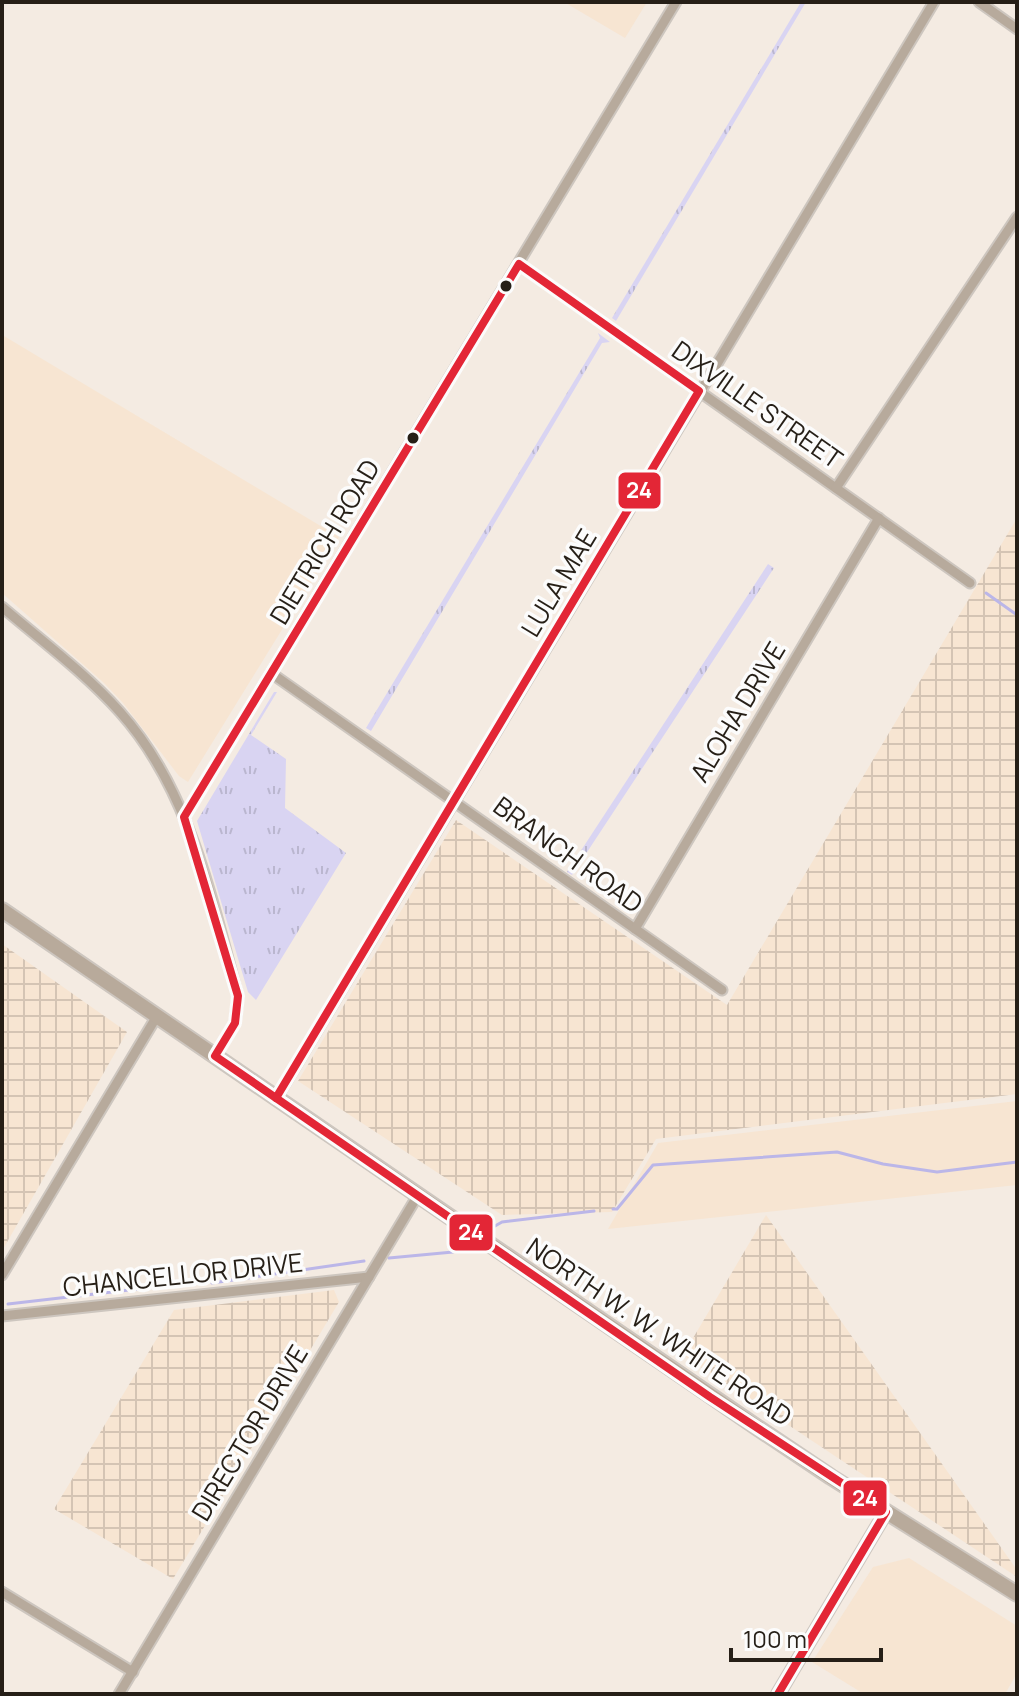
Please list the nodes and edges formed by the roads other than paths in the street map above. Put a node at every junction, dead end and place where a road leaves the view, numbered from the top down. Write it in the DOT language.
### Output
graph roads {
  1 [pos="676,2"];
  2 [pos="934,2"];
  3 [pos="979,2"];
  4 [pos="1017,29"];
  5 [pos="1017,217"];
  6 [pos="519,264"];
  7 [pos="699,391"];
  8 [pos="836,488"];
  9 [pos="879,518"];
  10 [pos="970,583"];
  11 [pos="2,607"];
  12 [pos="271,673"];
  13 [pos="455,800"];
  14 [pos="184,817"];
  15 [pos="2,910"];
  16 [pos="635,929"];
  17 [pos="722,990"];
  18 [pos="157,1016"];
  19 [pos="215,1056"];
  20 [pos="276,1099"];
  21 [pos="418,1195"];
  22 [pos="2,1275"];
  23 [pos="369,1277"];
  24 [pos="2,1316"];
  25 [pos="886,1512"];
  26 [pos="2,1592"];
  27 [pos="1017,1594"];
  28 [pos="133,1672"];
  29 [pos="119,1694"];
  30 [pos="778,1694"];
  1 -- 6 [label="street, DIETRICH ROAD"];
  2 -- 7 [label="street, LULA MAE"];
  3 -- 4 [label="street"];
  5 -- 8 [label="street"];
  6 -- 7 [label="street, DIXVILLE STREET"];
  6 -- 12 [label="street, DIETRICH ROAD"];
  7 -- 8 [label="street, DIXVILLE STREET"];
  7 -- 13 [label="street, LULA MAE"];
  8 -- 9 [label="street, DIXVILLE STREET"];
  9 -- 10 [label="street, DIXVILLE STREET"];
  9 -- 16 [label="street, ALOHA DRIVE"];
  11 -- 14 [label="street"];
  12 -- 13 [label="street, BRANCH ROAD"];
  12 -- 14 [label="street, DIETRICH ROAD"];
  13 -- 16 [label="street, BRANCH ROAD"];
  13 -- 20 [label="street, LULA MAE"];
  14 -- 19 [label="street"];
  15 -- 18 [label="main road, NORTH W. W. WHITE ROAD"];
  16 -- 17 [label="street, BRANCH ROAD"];
  18 -- 19 [label="main road, NORTH W. W. WHITE ROAD"];
  18 -- 22 [label="street"];
  19 -- 20 [label="main road, NORTH W. W. WHITE ROAD"];
  20 -- 21 [label="main road, NORTH W. W. WHITE ROAD"];
  21 -- 23 [label="street, DIRECTOR DRIVE"];
  21 -- 25 [label="main road, NORTH W. W. WHITE ROAD"];
  23 -- 24 [label="street, CHANCELLOR DRIVE"];
  23 -- 28 [label="street, DIRECTOR DRIVE"];
  25 -- 27 [label="main road, NORTH W. W. WHITE ROAD"];
  25 -- 30 [label="main road"];
  26 -- 28 [label="street"];
  28 -- 29 [label="street, DIRECTOR DRIVE"];
}
